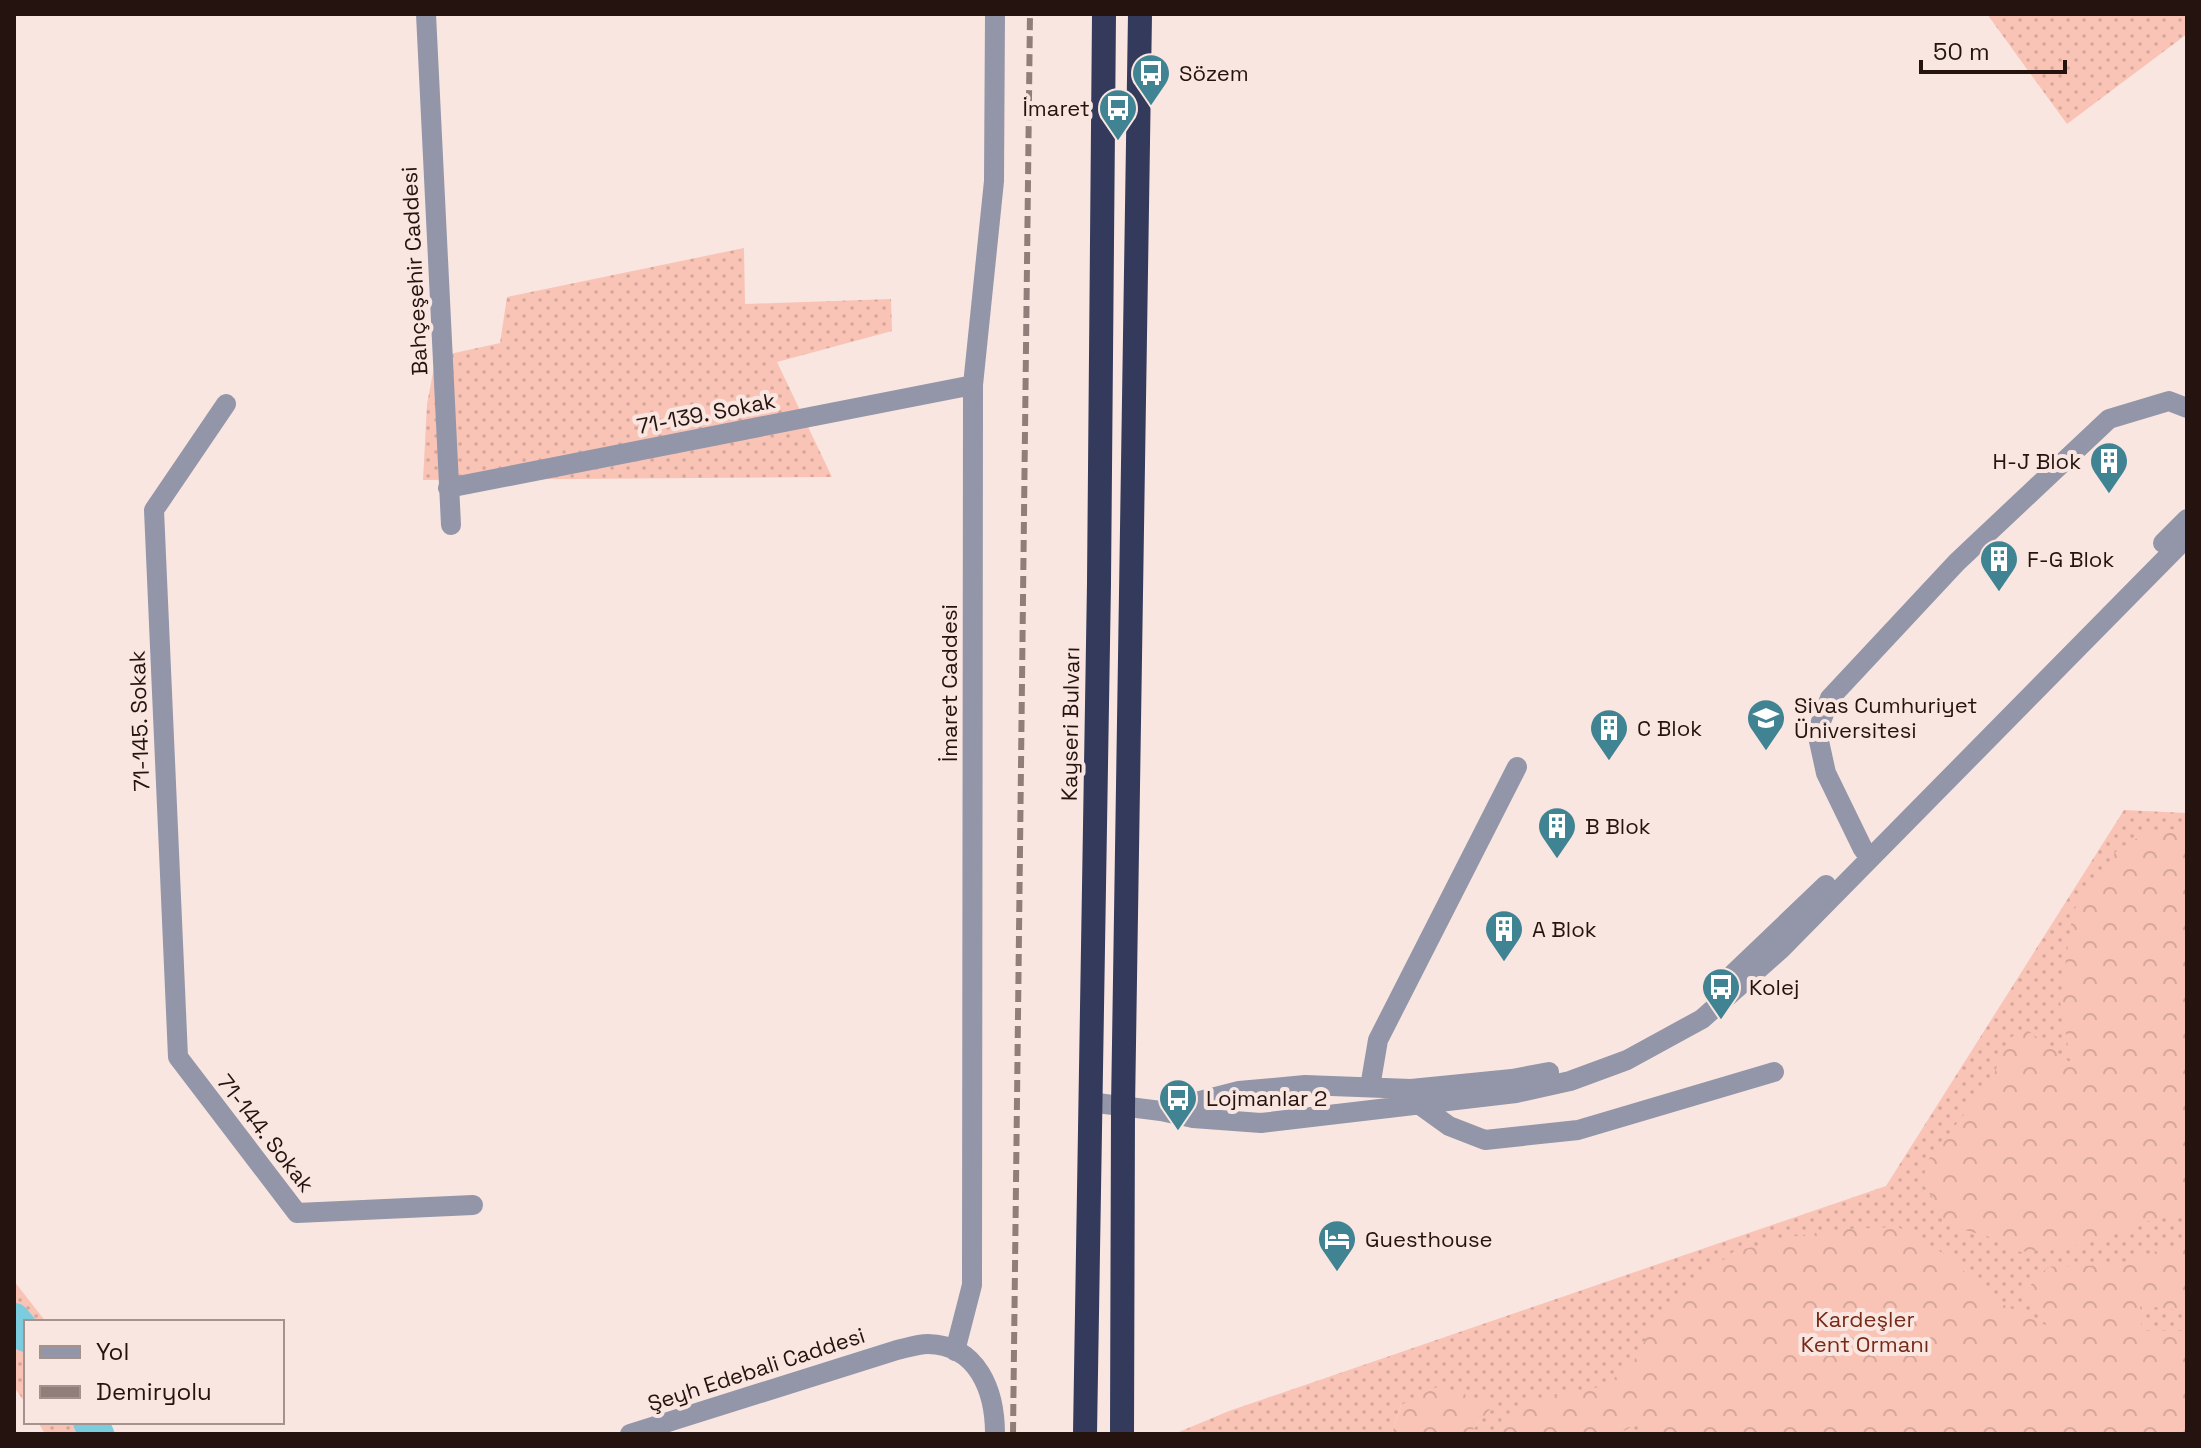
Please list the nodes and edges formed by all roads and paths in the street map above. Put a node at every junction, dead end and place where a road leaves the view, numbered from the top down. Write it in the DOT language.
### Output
graph roads {
  1 [pos="426,14"];
  2 [pos="995,14"];
  3 [pos="1104,14"];
  4 [pos="1140,14"];
  5 [pos="973,385"];
  6 [pos="2187,388"];
  7 [pos="226,404"];
  8 [pos="2178,404"];
  9 [pos="448,488"];
  10 [pos="2187,519"];
  11 [pos="451,525"];
  12 [pos="2187,537"];
  13 [pos="1517,767"];
  14 [pos="1863,849"];
  15 [pos="178,1057"];
  16 [pos="1774,1072"];
  17 [pos="1370,1087"];
  18 [pos="1089,1102"];
  19 [pos="1417,1103"];
  20 [pos="1123,1108"];
  21 [pos="1161,1111"];
  22 [pos="473,1205"];
  23 [pos="955,1351"];
  24 [pos="630,1434"];
  25 [pos="995,1434"];
  26 [pos="1085,1434"];
  27 [pos="1122,1434"];
  1 -- 9 [label="street, Bahçeşehir Caddesi"];
  2 -- 5 [label="street, İmaret Caddesi"];
  3 -- 18 [label="highway, Kayseri Bulvarı"];
  4 -- 20 [label="highway"];
  5 -- 9 [label="street, 71-139. Sokak"];
  5 -- 23 [label="street, İmaret Caddesi"];
  6 -- 8 [label="street"];
  7 -- 15 [label="street, 71-145. Sokak"];
  8 -- 14 [label="street"];
  9 -- 11 [label="street, Bahçeşehir Caddesi"];
  10 -- 14 [label="street"];
  12 -- 19 [label="street"];
  13 -- 17 [label="street"];
  14 -- 17 [label="street"];
  15 -- 22 [label="street, 71-144. Sokak"];
  16 -- 19 [label="street"];
  17 -- 21 [label="street"];
  18 -- 20 [label="street"];
  18 -- 26 [label="highway, Kayseri Bulvarı"];
  19 -- 21 [label="street"];
  20 -- 21 [label="street"];
  20 -- 27 [label="highway"];
  23 -- 24 [label="street, Şeyh Edebali Caddesi"];
  23 -- 25 [label="street"];
}
